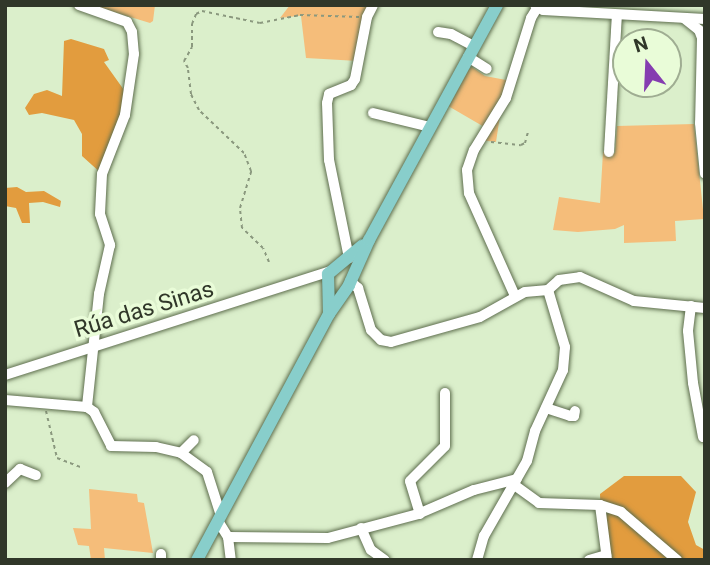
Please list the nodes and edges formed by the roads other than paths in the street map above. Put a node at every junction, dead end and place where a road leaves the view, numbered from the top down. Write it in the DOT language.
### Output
graph roads {
  1 [pos="79,5"];
  2 [pos="373,5"];
  3 [pos="497,5"];
  4 [pos="536,6"];
  5 [pos="617,15"];
  6 [pos="703,27"];
  7 [pos="438,32"];
  8 [pos="471,51"];
  9 [pos="487,69"];
  10 [pos="373,113"];
  11 [pos="430,127"];
  12 [pos="610,152"];
  13 [pos="705,174"];
  14 [pos="369,240"];
  15 [pos="349,258"];
  16 [pos="334,270"];
  17 [pos="295,283"];
  18 [pos="348,283"];
  19 [pos="329,287"];
  20 [pos="548,290"];
  21 [pos="516,296"];
  22 [pos="691,306"];
  23 [pos="705,308"];
  24 [pos="330,314"];
  25 [pos="94,346"];
  26 [pos="5,374"];
  27 [pos="445,393"];
  28 [pos="5,400"];
  29 [pos="87,407"];
  30 [pos="546,408"];
  31 [pos="575,411"];
  32 [pos="703,437"];
  33 [pos="194,440"];
  34 [pos="181,453"];
  35 [pos="36,475"];
  36 [pos="515,482"];
  37 [pos="5,483"];
  38 [pos="600,505"];
  39 [pos="420,513"];
  40 [pos="219,519"];
  41 [pos="361,528"];
  42 [pos="228,537"];
  43 [pos="606,557"];
  44 [pos="197,560"];
  45 [pos="231,560"];
  46 [pos="385,560"];
  47 [pos="477,560"];
  48 [pos="589,560"];
  49 [pos="677,560"];
  1 -- 25 [label="street"];
  2 -- 15 [label="street"];
  3 -- 8 [label="main road"];
  4 -- 5 [label="street"];
  4 -- 21 [label="street"];
  5 -- 6 [label="street"];
  5 -- 12 [label="street"];
  6 -- 13 [label="street"];
  7 -- 8 [label="street"];
  8 -- 9 [label="street"];
  8 -- 11 [label="main road"];
  10 -- 11 [label="street"];
  11 -- 14 [label="main road"];
  14 -- 15 [label="main road"];
  14 -- 18 [label="main road"];
  15 -- 16 [label="main road"];
  16 -- 17 [label="street, Rúa das Sinas"];
  16 -- 18 [label="main road"];
  16 -- 19 [label="main road"];
  17 -- 19 [label="street, Rúa das Sinas"];
  17 -- 25 [label="street, Rúa das Sinas"];
  18 -- 19 [label="main road"];
  18 -- 21 [label="street"];
  18 -- 24 [label="main road"];
  19 -- 24 [label="main road"];
  20 -- 21 [label="street"];
  20 -- 22 [label="street"];
  20 -- 30 [label="street"];
  22 -- 23 [label="street"];
  22 -- 32 [label="street"];
  24 -- 40 [label="main road"];
  25 -- 26 [label="street, Rúa das Sinas"];
  25 -- 29 [label="street"];
  27 -- 39 [label="street"];
  28 -- 29 [label="street"];
  29 -- 34 [label="street"];
  30 -- 31 [label="street"];
  30 -- 36 [label="street"];
  33 -- 34 [label="street"];
  34 -- 40 [label="street"];
  35 -- 37 [label="street"];
  36 -- 38 [label="street"];
  36 -- 39 [label="street"];
  36 -- 47 [label="street"];
  38 -- 43 [label="street"];
  38 -- 49 [label="street"];
  39 -- 41 [label="street"];
  40 -- 42 [label="street"];
  40 -- 44 [label="main road"];
  41 -- 42 [label="street"];
  41 -- 46 [label="street"];
  42 -- 45 [label="street"];
  43 -- 48 [label="street"];
}
